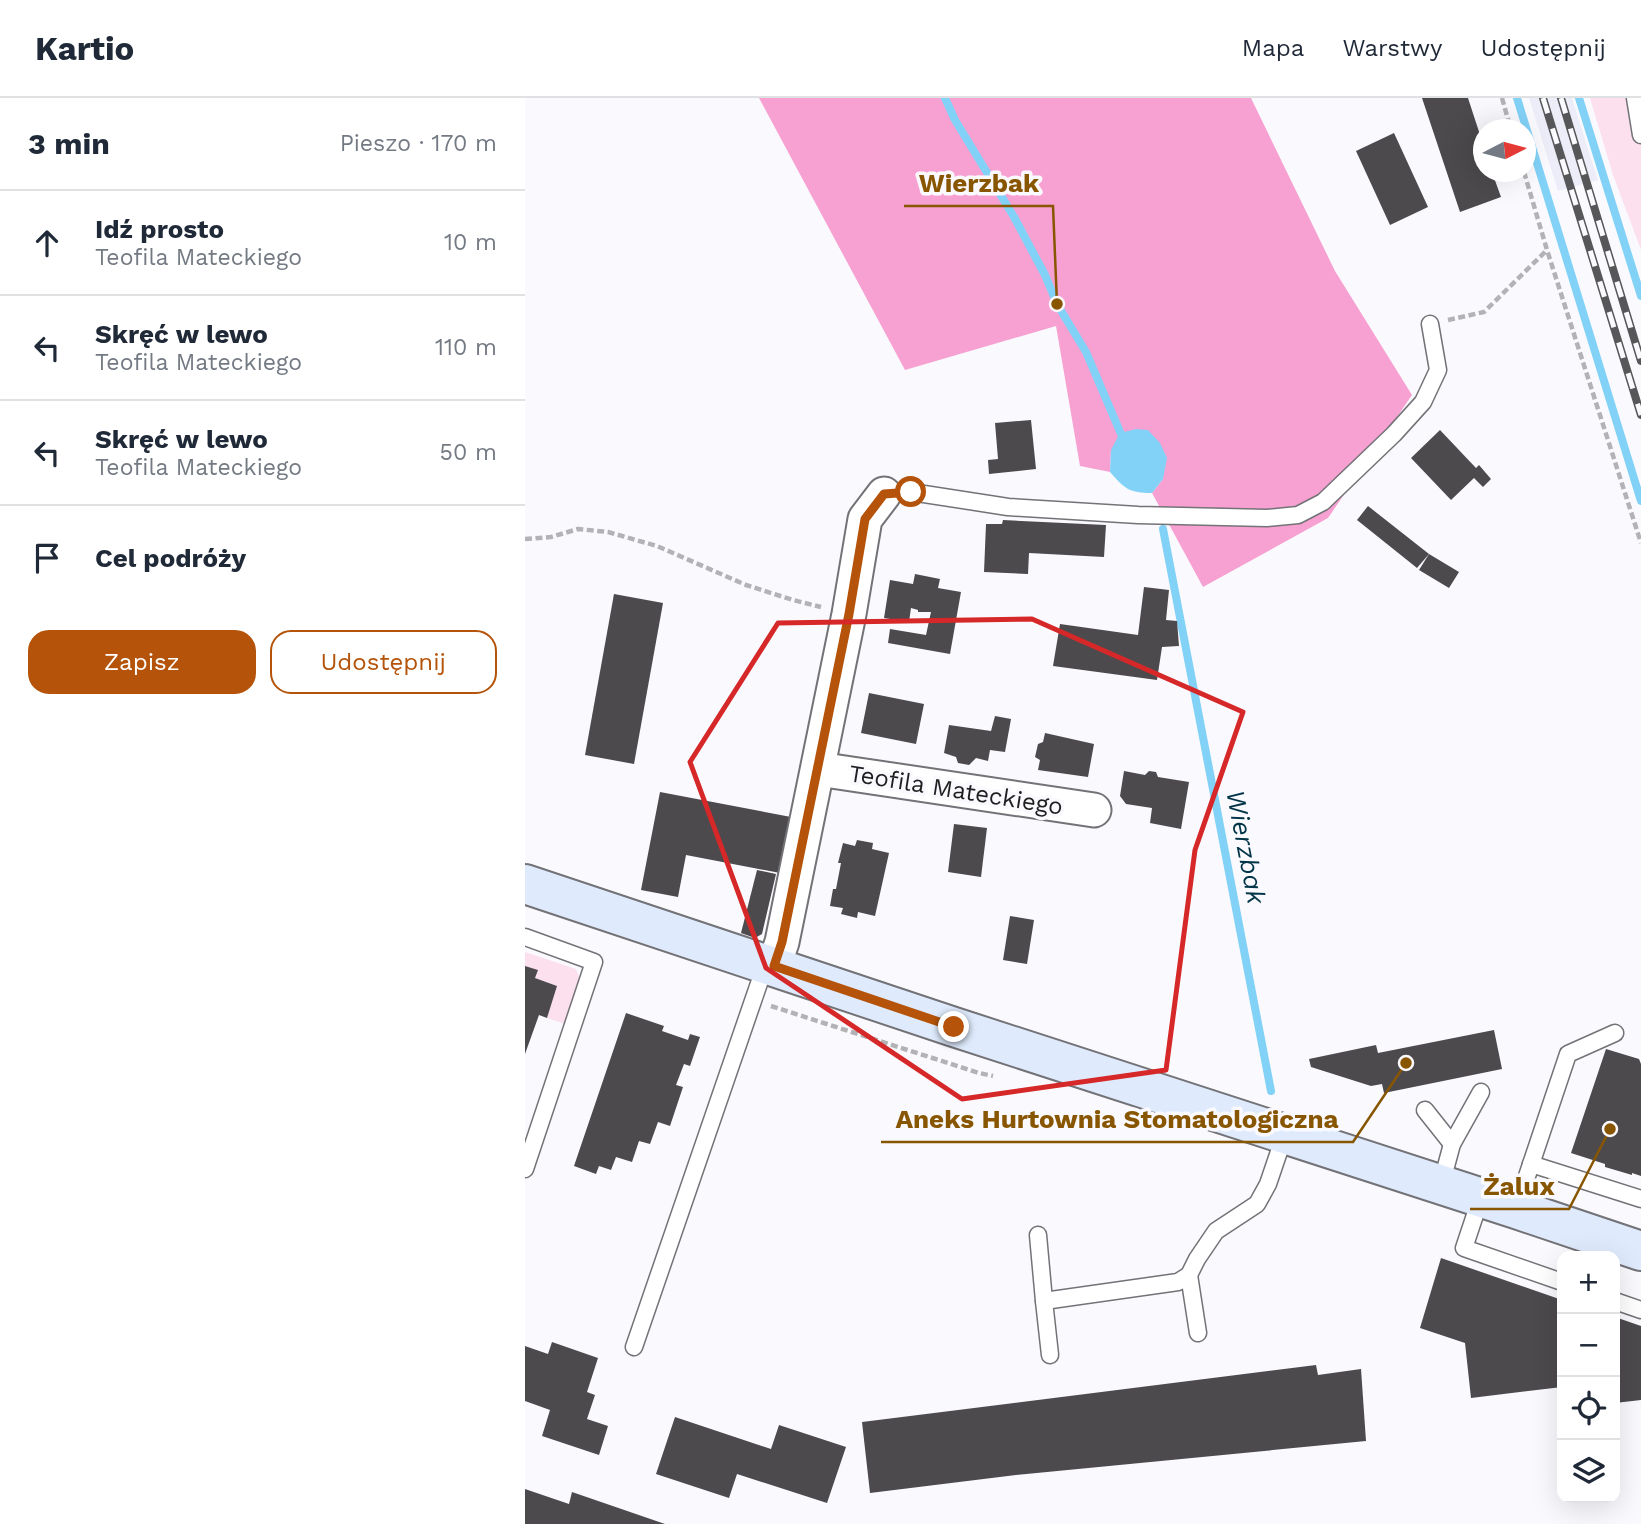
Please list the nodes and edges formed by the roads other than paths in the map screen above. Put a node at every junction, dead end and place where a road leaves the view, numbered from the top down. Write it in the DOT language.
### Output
graph roads {
  1 [pos="1635,98"];
  2 [pos="1641,135"];
  3 [pos="1430,324"];
  4 [pos="884,494"];
  5 [pos="818,769"];
  6 [pos="1094,810"];
  7 [pos="525,884"];
  8 [pos="525,937"];
  9 [pos="770,965"];
  10 [pos="1615,1033"];
  11 [pos="1481,1092"];
  12 [pos="1425,1110"];
  13 [pos="1285,1134"];
  14 [pos="1452,1144"];
  15 [pos="1531,1164"];
  16 [pos="525,1169"];
  17 [pos="1441,1185"];
  18 [pos="1641,1199"];
  19 [pos="1499,1203"];
  20 [pos="1038,1235"];
  21 [pos="1641,1251"];
  22 [pos="1189,1275"];
  23 [pos="1557,1280"];
  24 [pos="1044,1301"];
  25 [pos="1620,1303"];
  26 [pos="1641,1310"];
  27 [pos="1198,1333"];
  28 [pos="634,1347"];
  29 [pos="1050,1355"];
  1 -- 2 [label="lane"];
  3 -- 4 [label="lane"];
  4 -- 5 [label="street, Teofila Mateckiego"];
  5 -- 6 [label="street, Teofila Mateckiego"];
  5 -- 9 [label="street, Teofila Mateckiego"];
  7 -- 9 [label="street"];
  8 -- 16 [label="lane"];
  9 -- 13 [label="street"];
  9 -- 28 [label="lane"];
  10 -- 15 [label="lane"];
  11 -- 14 [label="lane"];
  12 -- 14 [label="lane"];
  13 -- 17 [label="street"];
  13 -- 22 [label="lane"];
  14 -- 17 [label="lane"];
  15 -- 18 [label="lane"];
  15 -- 19 [label="lane"];
  17 -- 19 [label="street"];
  19 -- 21 [label="street"];
  19 -- 23 [label="lane"];
  20 -- 24 [label="lane"];
  22 -- 24 [label="lane"];
  22 -- 27 [label="lane"];
  24 -- 29 [label="lane"];
  25 -- 26 [label="lane"];
}
